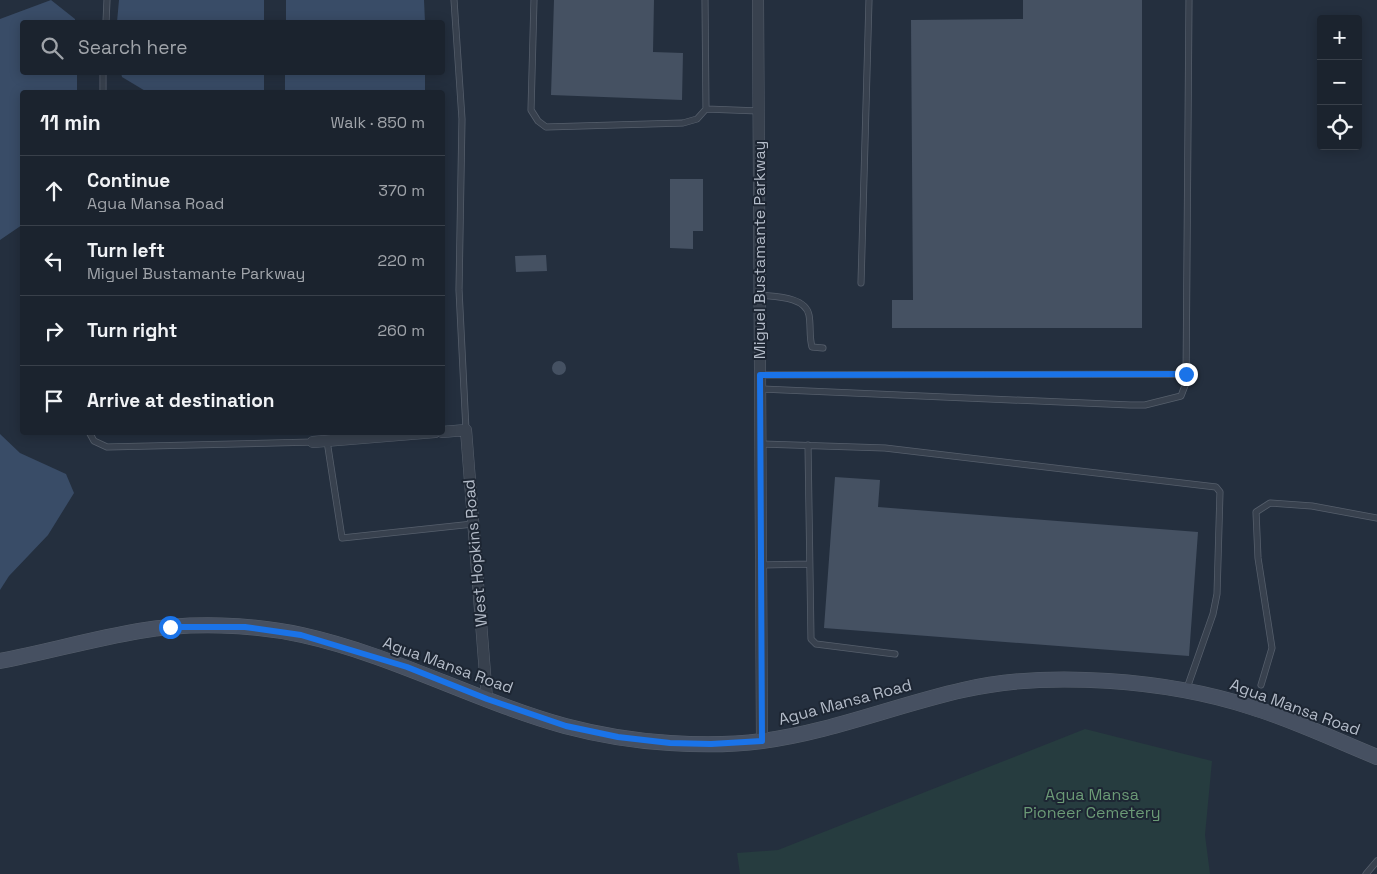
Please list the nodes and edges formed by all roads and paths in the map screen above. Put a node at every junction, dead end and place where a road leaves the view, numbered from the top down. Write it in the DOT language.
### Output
graph roads {
  1 [pos="107,0"];
  2 [pos="454,0"];
  3 [pos="534,0"];
  4 [pos="705,0"];
  5 [pos="758,0"];
  6 [pos="869,0"];
  7 [pos="1189,0"];
  8 [pos="106,20"];
  9 [pos="103,75"];
  10 [pos="103,90"];
  11 [pos="706,109"];
  12 [pos="759,111"];
  13 [pos="861,283"];
  14 [pos="759,295"];
  15 [pos="823,348"];
  16 [pos="1186,374"];
  17 [pos="760,375"];
  18 [pos="760,389"];
  19 [pos="466,430"];
  20 [pos="445,432"];
  21 [pos="91,435"];
  22 [pos="399,435"];
  23 [pos="327,441"];
  24 [pos="312,442"];
  25 [pos="760,444"];
  26 [pos="808,446"];
  27 [pos="1377,518"];
  28 [pos="473,524"];
  29 [pos="809,564"];
  30 [pos="760,565"];
  31 [pos="895,654"];
  32 [pos="0,661"];
  33 [pos="1261,685"];
  34 [pos="1186,691"];
  35 [pos="487,699"];
  36 [pos="762,741"];
  37 [pos="1377,757"];
  38 [pos="1377,861"];
  39 [pos="1366,874"];
  1 -- 8 [label="lane"];
  2 -- 19 [label="lane"];
  3 -- 11 [label="lane"];
  4 -- 11 [label="lane"];
  5 -- 12 [label="street, Miguel Bustamante Parkway"];
  6 -- 13 [label="lane"];
  7 -- 16 [label="lane"];
  9 -- 10 [label="lane"];
  11 -- 12 [label="lane"];
  12 -- 14 [label="street, Miguel Bustamante Parkway"];
  14 -- 15 [label="lane"];
  14 -- 17 [label="street, Miguel Bustamante Parkway"];
  16 -- 17 [label="lane"];
  16 -- 18 [label="lane"];
  17 -- 18 [label="street, Miguel Bustamante Parkway"];
  18 -- 25 [label="street, Miguel Bustamante Parkway"];
  19 -- 20 [label="street"];
  19 -- 28 [label="street, West Hopkins Road"];
  21 -- 24 [label="lane"];
  22 -- 23 [label="street"];
  23 -- 24 [label="street"];
  23 -- 28 [label="lane"];
  25 -- 26 [label="lane"];
  25 -- 30 [label="street, Miguel Bustamante Parkway"];
  26 -- 29 [label="lane"];
  26 -- 34 [label="lane"];
  27 -- 33 [label="lane"];
  28 -- 35 [label="street, West Hopkins Road"];
  29 -- 30 [label="lane"];
  29 -- 31 [label="lane"];
  30 -- 36 [label="street, Miguel Bustamante Parkway"];
  32 -- 35 [label="main road, Agua Mansa Road"];
  34 -- 36 [label="main road, Agua Mansa Road"];
  34 -- 37 [label="main road, Agua Mansa Road"];
  35 -- 36 [label="main road, Agua Mansa Road"];
  38 -- 39 [label="lane"];
}
